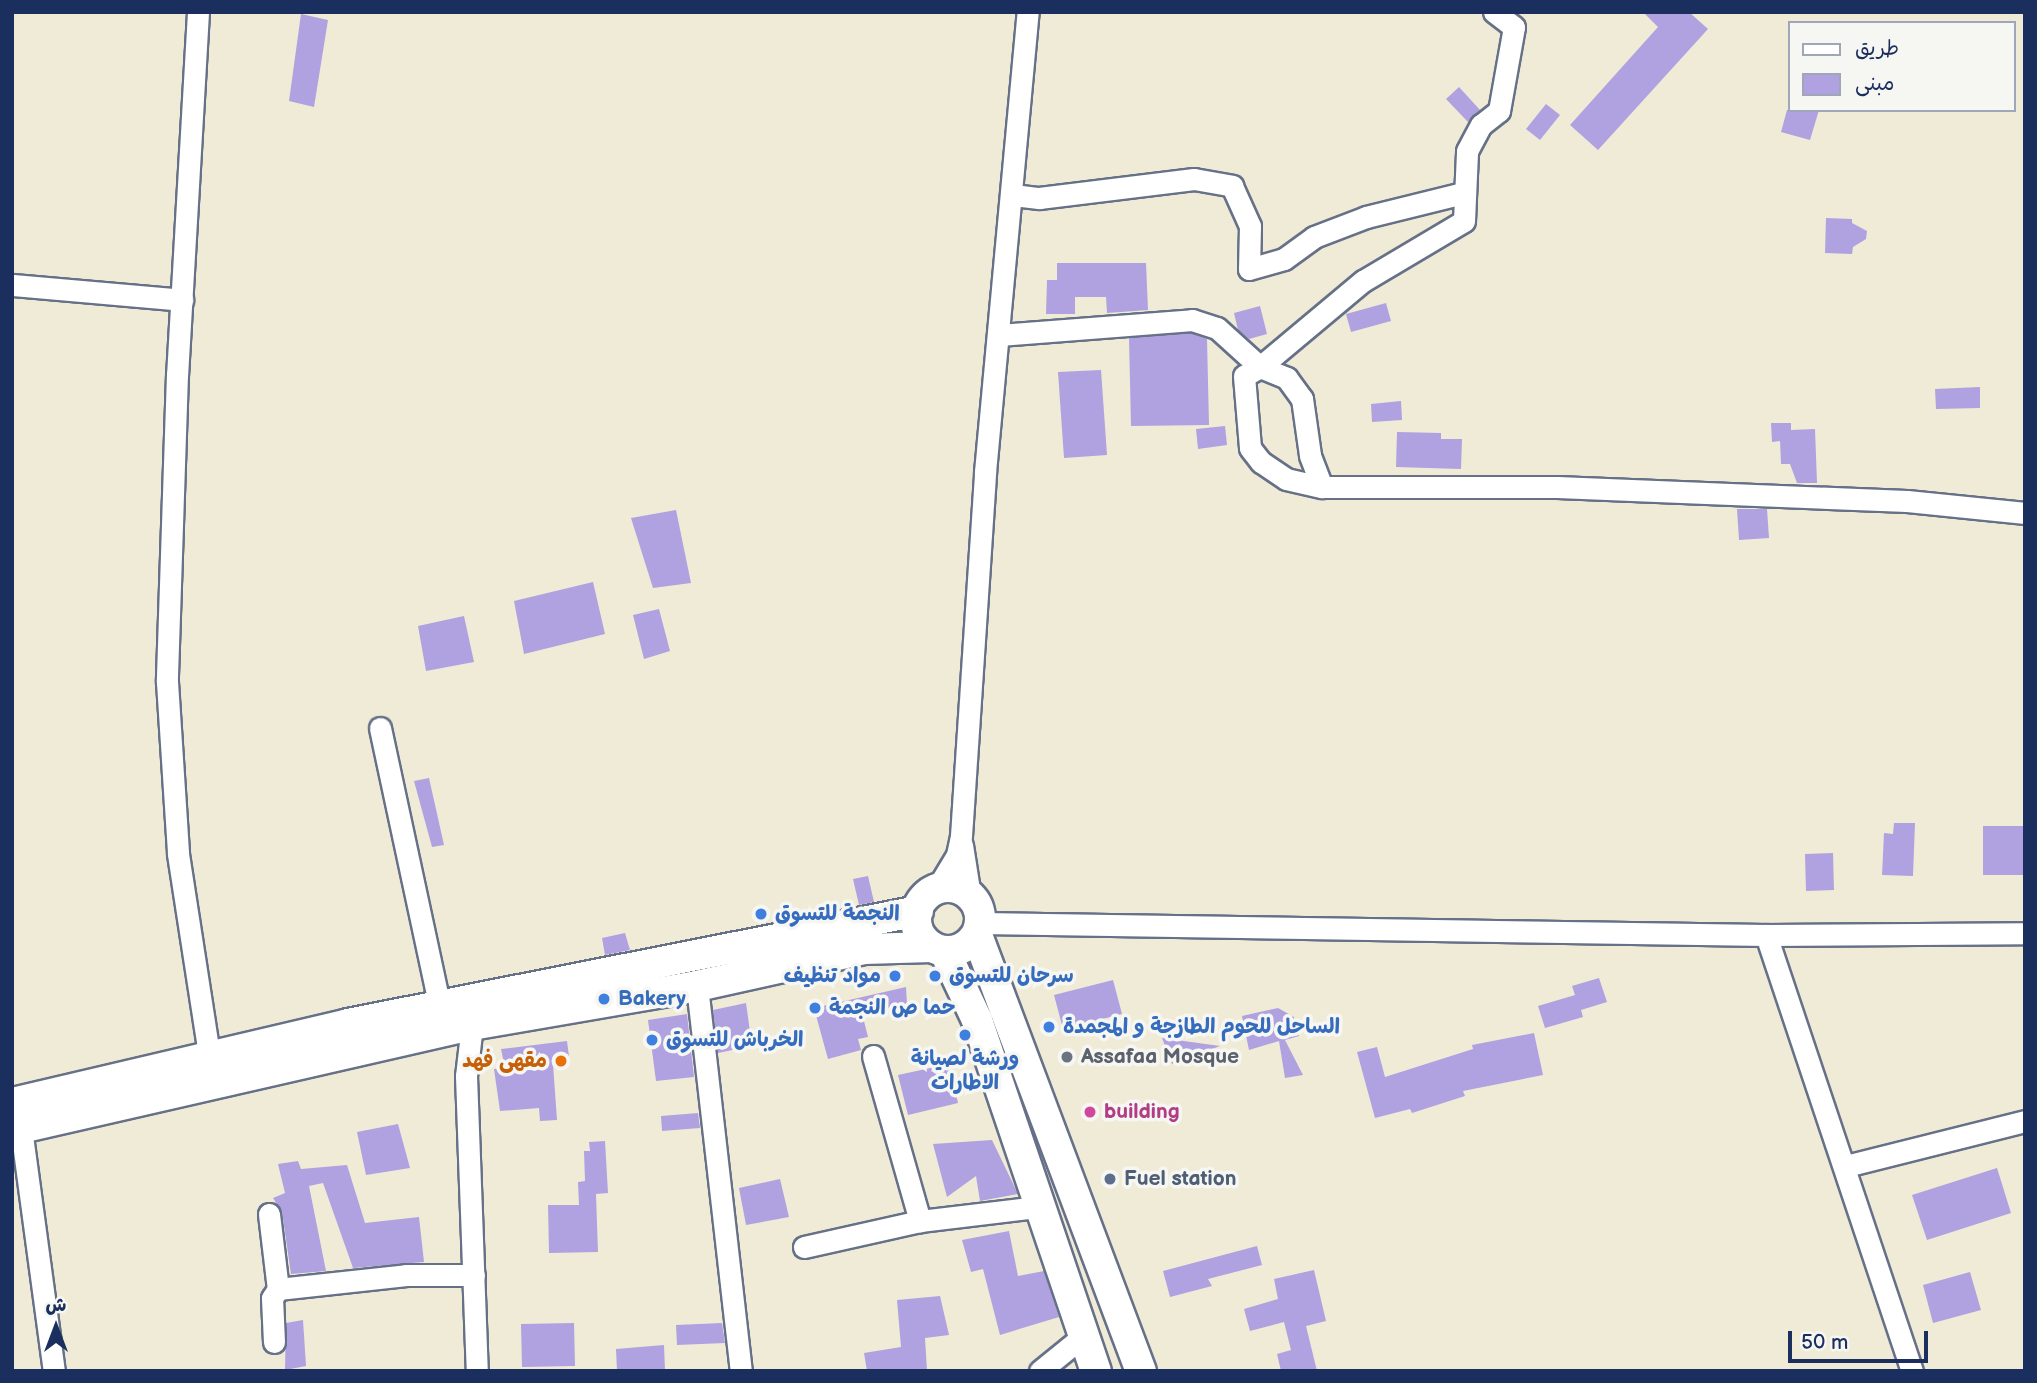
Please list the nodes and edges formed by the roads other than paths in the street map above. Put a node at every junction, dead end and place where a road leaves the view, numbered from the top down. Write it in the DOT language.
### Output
graph roads {
  1 [pos="198,12"];
  2 [pos="1028,12"];
  3 [pos="1494,12"];
  4 [pos="1463,193"];
  5 [pos="1013,195"];
  6 [pos="12,285"];
  7 [pos="182,300"];
  8 [pos="999,335"];
  9 [pos="1260,368"];
  10 [pos="1322,487"];
  11 [pos="2025,513"];
  12 [pos="380,728"];
  13 [pos="961,836"];
  14 [pos="927,901"];
  15 [pos="976,918"];
  16 [pos="2025,933"];
  17 [pos="1766,935"];
  18 [pos="938,949"];
  19 [pos="697,986"];
  20 [pos="439,1004"];
  21 [pos="472,1024"];
  22 [pos="209,1055"];
  23 [pos="873,1056"];
  24 [pos="119,1092"];
  25 [pos="15,1121"];
  26 [pos="2025,1121"];
  27 [pos="1846,1166"];
  28 [pos="1038,1207"];
  29 [pos="269,1214"];
  30 [pos="920,1221"];
  31 [pos="804,1247"];
  32 [pos="474,1275"];
  33 [pos="278,1289"];
  34 [pos="1082,1337"];
  35 [pos="274,1342"];
  36 [pos="54,1371"];
  37 [pos="477,1371"];
  38 [pos="741,1371"];
  39 [pos="1040,1371"];
  40 [pos="1096,1371"];
  41 [pos="1141,1371"];
  42 [pos="1912,1371"];
  1 -- 7 [label="street"];
  2 -- 5 [label="street"];
  3 -- 4 [label="street"];
  4 -- 5 [label="street"];
  4 -- 9 [label="street"];
  5 -- 8 [label="street"];
  6 -- 7 [label="street"];
  7 -- 22 [label="street"];
  8 -- 9 [label="street"];
  8 -- 13 [label="street"];
  9 -- 10 [label="street"];
  9 -- 10 [label="street"];
  10 -- 11 [label="street"];
  12 -- 20 [label="street"];
  13 -- 14 [label="street"];
  13 -- 15 [label="street"];
  14 -- 15 [label="main road"];
  14 -- 18 [label="main road"];
  14 -- 20 [label="main road"];
  15 -- 17 [label="street"];
  15 -- 18 [label="main road"];
  15 -- 41 [label="main road"];
  16 -- 17 [label="street"];
  17 -- 27 [label="street"];
  18 -- 19 [label="main road"];
  18 -- 28 [label="main road"];
  19 -- 21 [label="main road"];
  19 -- 38 [label="street"];
  20 -- 22 [label="main road"];
  21 -- 24 [label="main road"];
  21 -- 32 [label="street"];
  22 -- 24 [label="main road"];
  23 -- 30 [label="street"];
  24 -- 25 [label="main road"];
  25 -- 36 [label="street"];
  26 -- 27 [label="street"];
  27 -- 42 [label="street"];
  28 -- 30 [label="street"];
  28 -- 34 [label="main road"];
  29 -- 33 [label="street"];
  30 -- 31 [label="street"];
  32 -- 33 [label="street"];
  32 -- 37 [label="street"];
  33 -- 35 [label="street"];
  34 -- 39 [label="street"];
  34 -- 40 [label="main road"];
}
